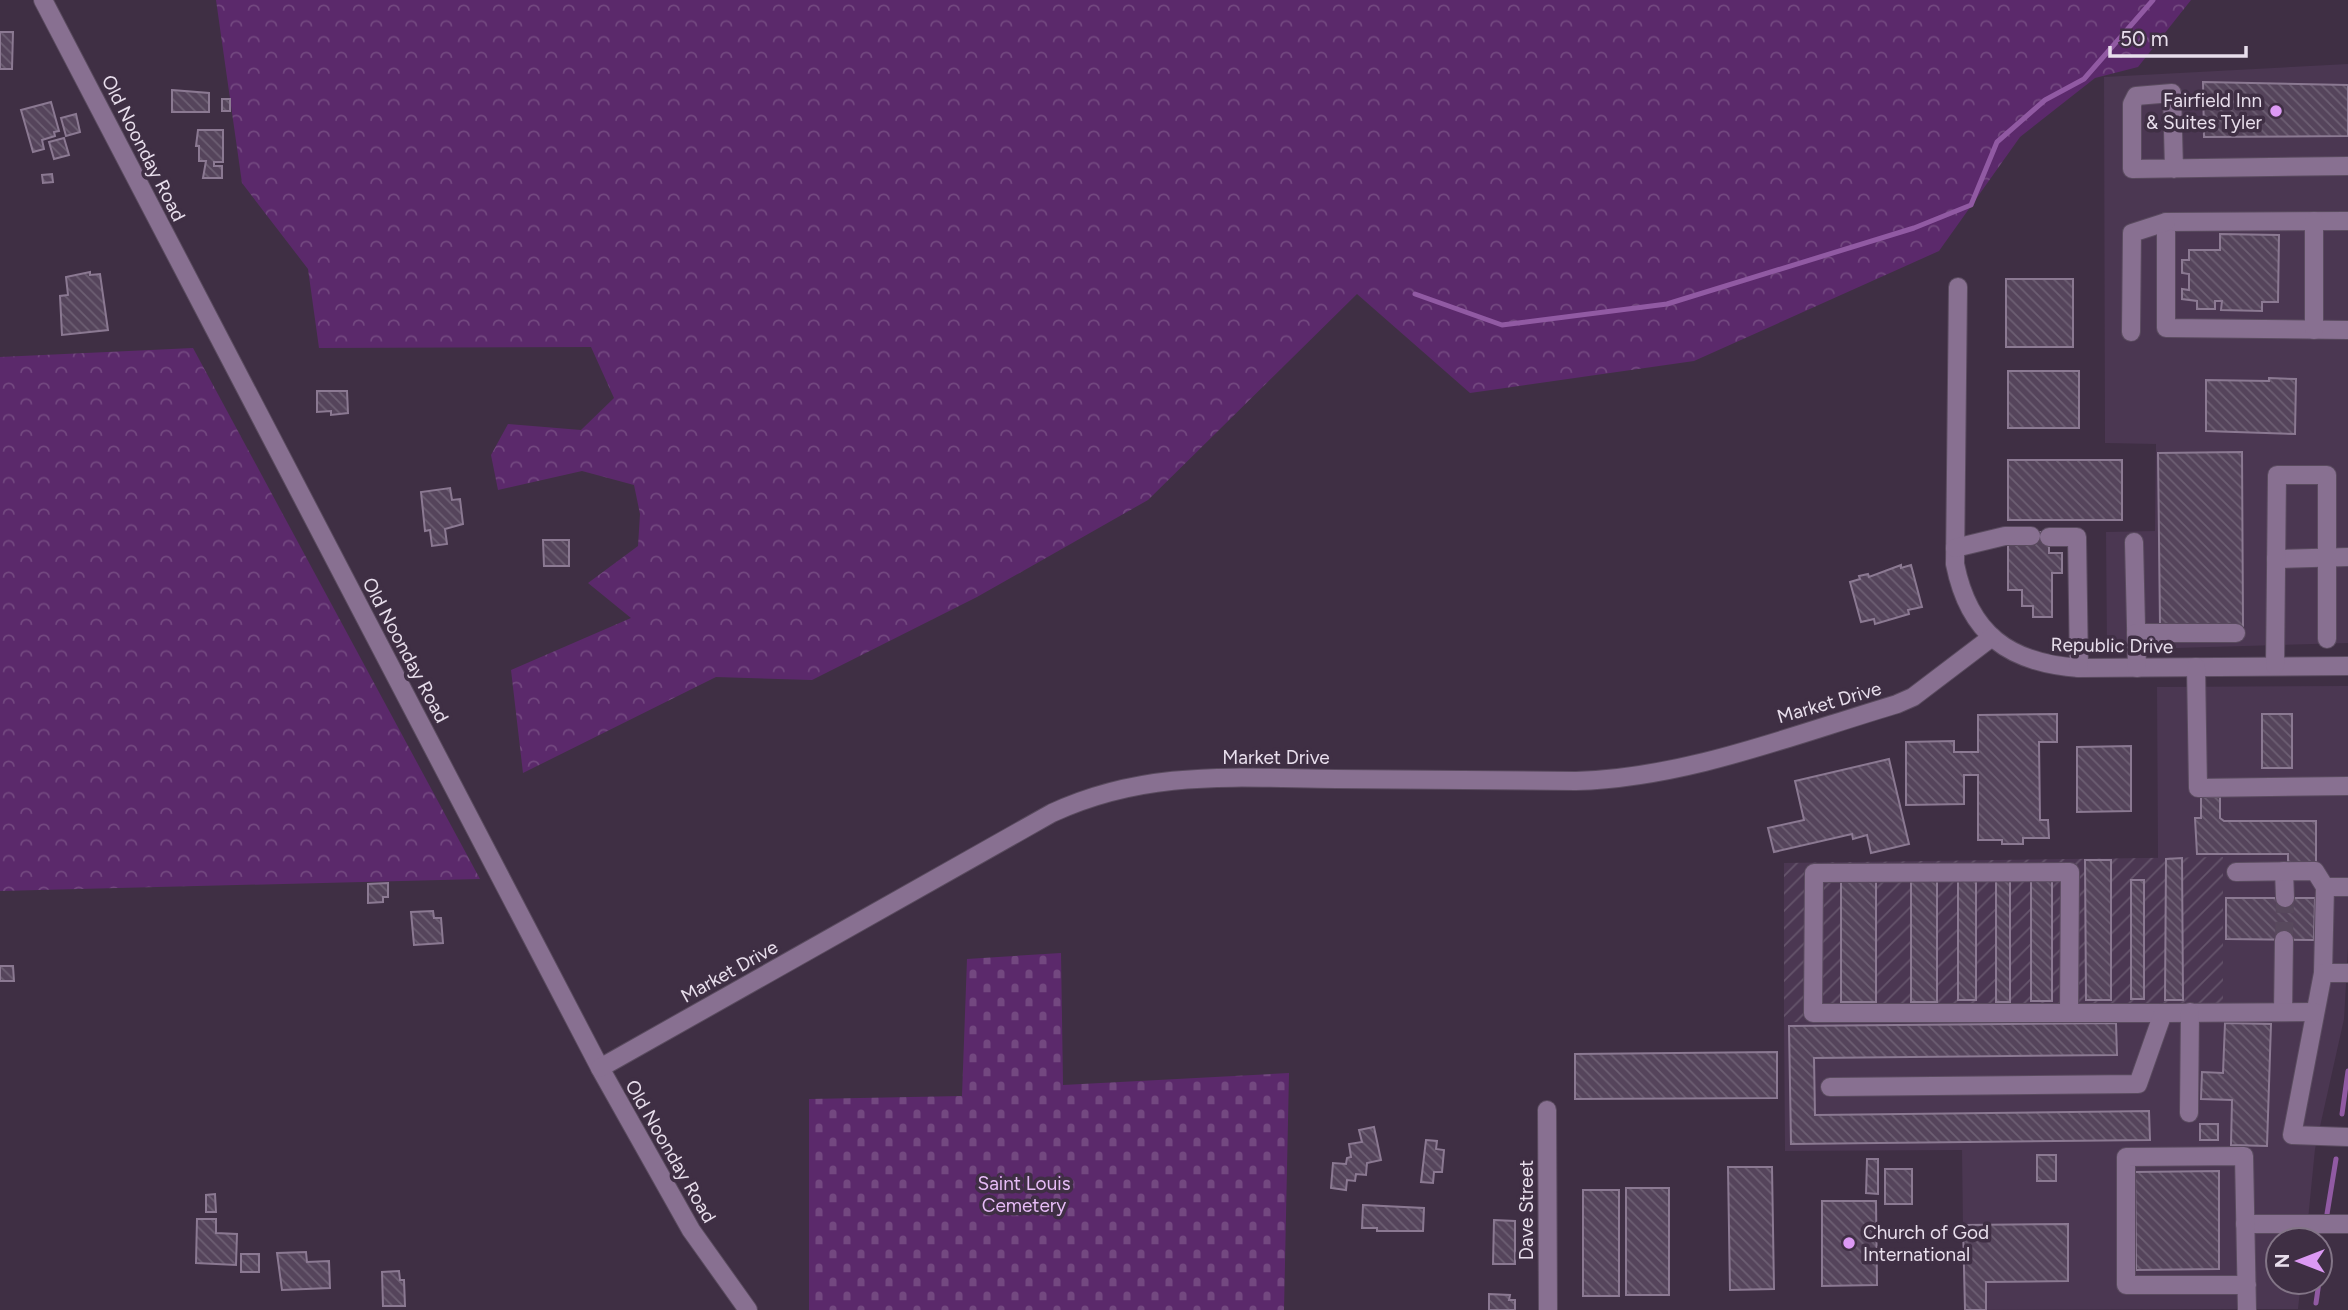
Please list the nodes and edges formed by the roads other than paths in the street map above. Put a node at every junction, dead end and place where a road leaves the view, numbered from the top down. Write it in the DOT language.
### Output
graph roads {
  1 [pos="43,0"];
  2 [pos="2348,166"];
  3 [pos="2174,169"];
  4 [pos="2314,221"];
  5 [pos="2348,221"];
  6 [pos="2166,222"];
  7 [pos="1958,287"];
  8 [pos="2314,330"];
  9 [pos="2348,330"];
  10 [pos="2131,332"];
  11 [pos="2031,536"];
  12 [pos="2049,537"];
  13 [pos="2134,542"];
  14 [pos="1955,548"];
  15 [pos="2348,557"];
  16 [pos="2327,558"];
  17 [pos="2276,559"];
  18 [pos="2136,633"];
  19 [pos="2236,633"];
  20 [pos="1992,637"];
  21 [pos="2327,639"];
  22 [pos="2275,666"];
  23 [pos="2348,666"];
  24 [pos="2196,667"];
  25 [pos="2079,668"];
  26 [pos="2137,668"];
  27 [pos="2348,786"];
  28 [pos="2284,871"];
  29 [pos="2236,872"];
  30 [pos="2325,887"];
  31 [pos="2348,887"];
  32 [pos="2285,898"];
  33 [pos="2284,940"];
  34 [pos="2323,973"];
  35 [pos="2348,973"];
  36 [pos="2190,1012"];
  37 [pos="2283,1012"];
  38 [pos="2315,1012"];
  39 [pos="2069,1013"];
  40 [pos="2163,1013"];
  41 [pos="600,1068"];
  42 [pos="1830,1087"];
  43 [pos="1547,1110"];
  44 [pos="2189,1113"];
  45 [pos="2348,1137"];
  46 [pos="2245,1224"];
  47 [pos="2348,1224"];
  48 [pos="2247,1285"];
  49 [pos="748,1310"];
  50 [pos="1548,1310"];
  51 [pos="2247,1310"];
  1 -- 41 [label="street, Old Noonday Road"];
  2 -- 3 [label="street"];
  3 -- 3 [label="street"];
  4 -- 5 [label="street"];
  4 -- 6 [label="street"];
  4 -- 8 [label="street"];
  6 -- 8 [label="street"];
  6 -- 10 [label="street"];
  7 -- 14 [label="street, Republic Drive"];
  8 -- 9 [label="street"];
  11 -- 14 [label="street"];
  12 -- 25 [label="street"];
  13 -- 18 [label="street"];
  14 -- 20 [label="street, Republic Drive"];
  15 -- 16 [label="street"];
  16 -- 17 [label="street"];
  16 -- 17 [label="street"];
  16 -- 21 [label="street"];
  17 -- 22 [label="street"];
  18 -- 19 [label="street"];
  18 -- 26 [label="street"];
  20 -- 25 [label="street, Republic Drive"];
  20 -- 41 [label="street, Market Drive"];
  22 -- 23 [label="street, Republic Drive"];
  22 -- 24 [label="street, Republic Drive"];
  24 -- 26 [label="street, Republic Drive"];
  24 -- 27 [label="street"];
  25 -- 26 [label="street, Republic Drive"];
  28 -- 29 [label="street"];
  28 -- 30 [label="street"];
  28 -- 32 [label="street"];
  30 -- 31 [label="street"];
  30 -- 34 [label="street"];
  33 -- 37 [label="street"];
  34 -- 35 [label="street"];
  34 -- 38 [label="street"];
  36 -- 37 [label="street"];
  36 -- 40 [label="street"];
  36 -- 44 [label="street"];
  37 -- 38 [label="street"];
  38 -- 45 [label="street"];
  39 -- 39 [label="street"];
  39 -- 40 [label="street"];
  40 -- 42 [label="street"];
  41 -- 49 [label="street, Old Noonday Road"];
  43 -- 50 [label="street, Dave Street"];
  46 -- 47 [label="street"];
  46 -- 48 [label="street"];
  46 -- 48 [label="street"];
  48 -- 51 [label="street"];
}
